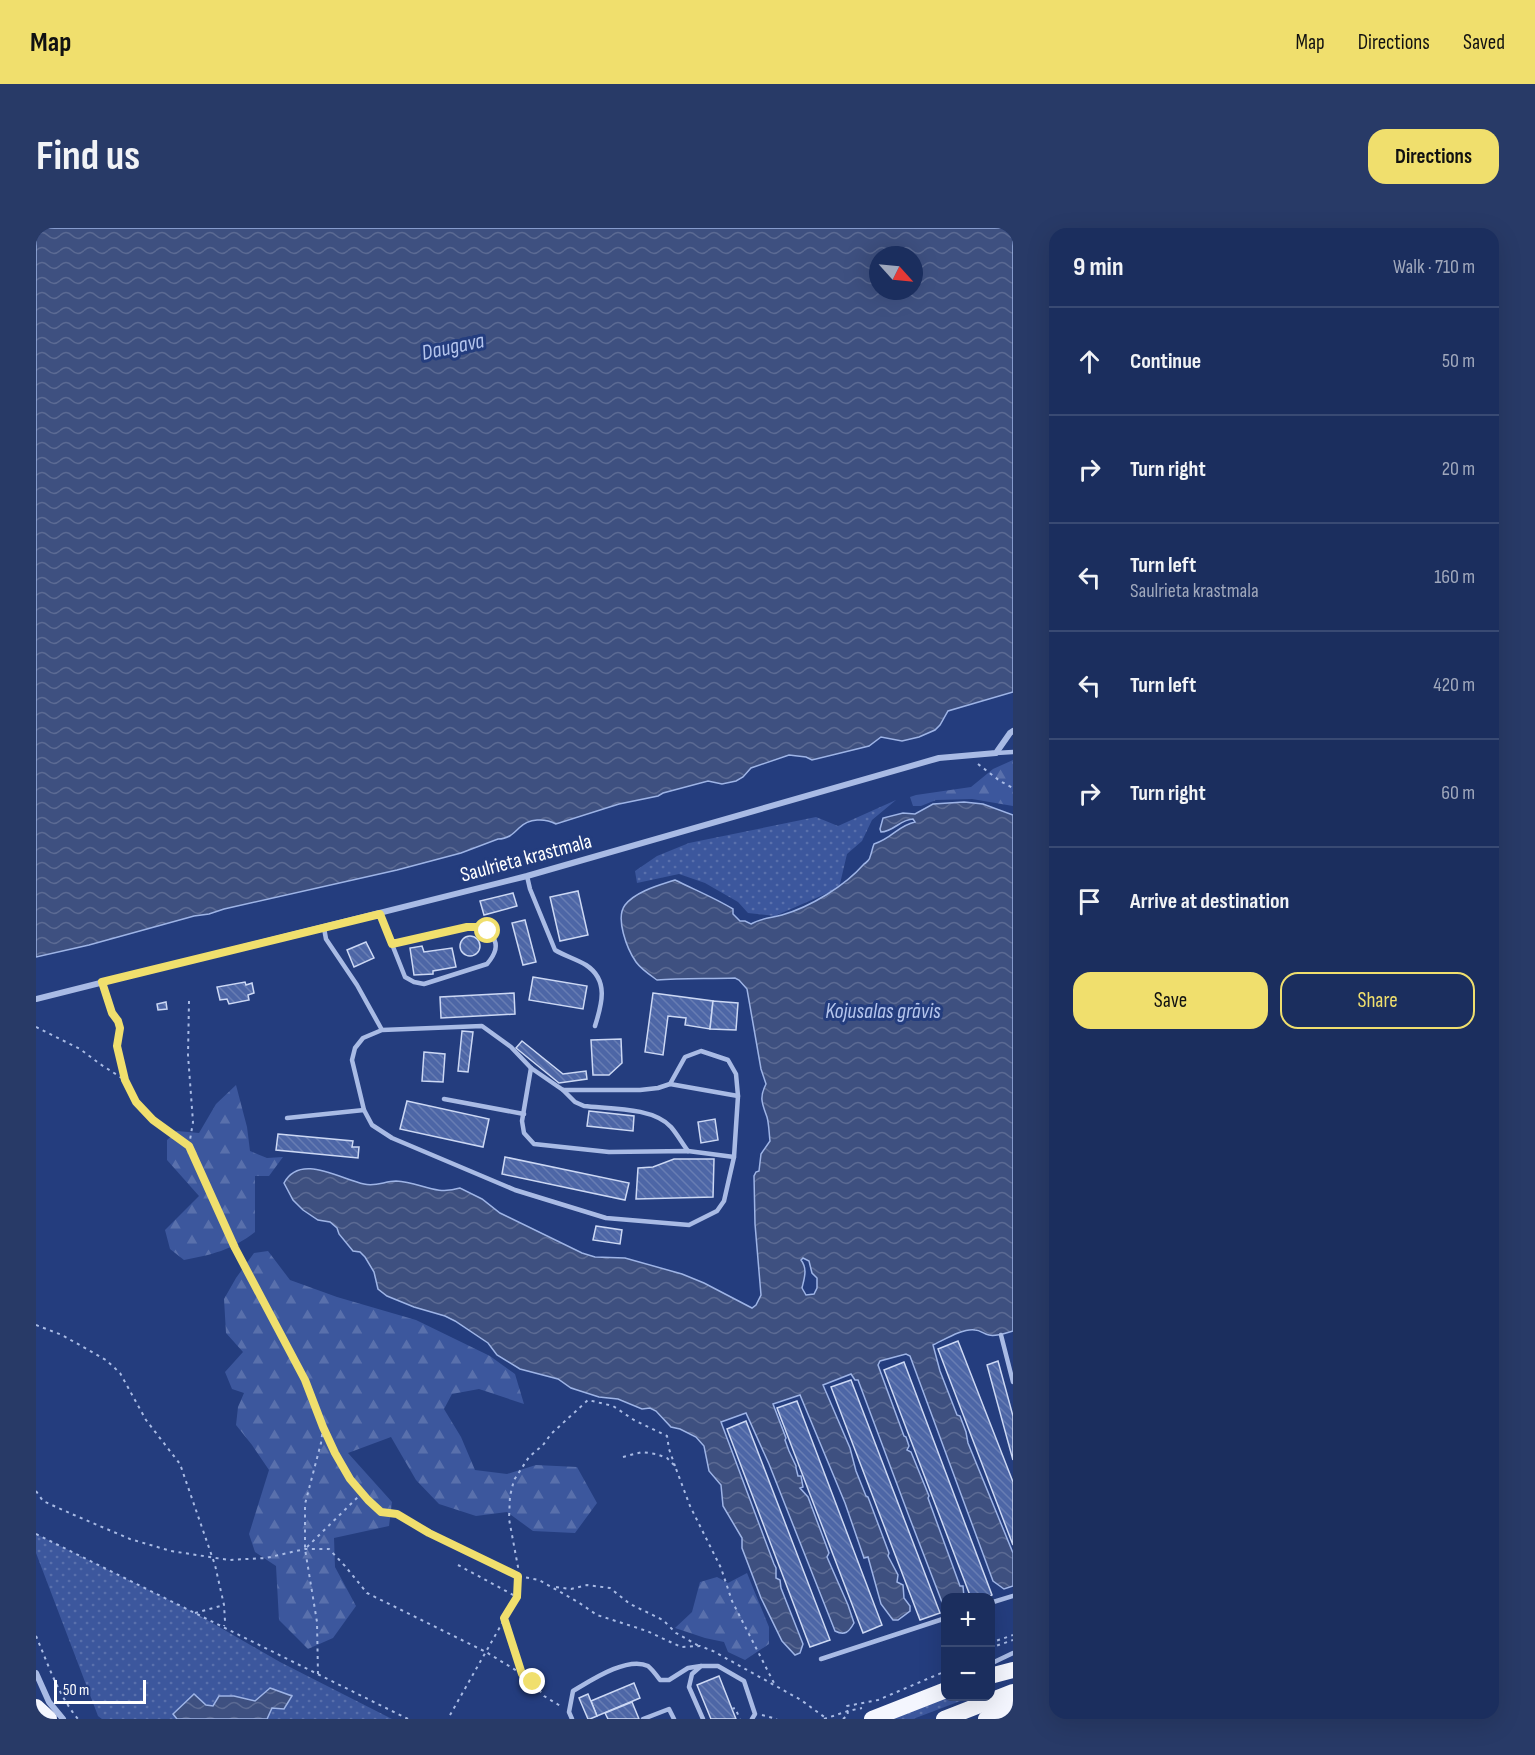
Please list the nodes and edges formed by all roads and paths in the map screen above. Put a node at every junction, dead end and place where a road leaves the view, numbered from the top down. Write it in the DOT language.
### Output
graph roads {
  1 [pos="1013,731"];
  2 [pos="1013,752"];
  3 [pos="996,753"];
  4 [pos="966,756"];
  5 [pos="1013,788"];
  6 [pos="527,876"];
  7 [pos="380,914"];
  8 [pos="324,928"];
  9 [pos="392,944"];
  10 [pos="102,982"];
  11 [pos="36,999"];
  12 [pos="189,1001"];
  13 [pos="594,1026"];
  14 [pos="36,1027"];
  15 [pos="382,1030"];
  16 [pos="531,1068"];
  17 [pos="125,1080"];
  18 [pos="670,1084"];
  19 [pos="563,1090"];
  20 [pos="738,1096"];
  21 [pos="444,1099"];
  22 [pos="364,1110"];
  23 [pos="524,1114"];
  24 [pos="287,1118"];
  25 [pos="189,1146"];
  26 [pos="688,1151"];
  27 [pos="734,1157"];
  28 [pos="36,1325"];
  29 [pos="1001,1335"];
  30 [pos="1013,1382"];
  31 [pos="323,1427"];
  32 [pos="623,1457"];
  33 [pos="675,1466"];
  34 [pos="36,1491"];
  35 [pos="363,1492"];
  36 [pos="36,1534"];
  37 [pos="305,1549"];
  38 [pos="213,1558"];
  39 [pos="458,1565"];
  40 [pos="518,1576"];
  41 [pos="553,1587"];
  42 [pos="1013,1596"];
  43 [pos="517,1597"];
  44 [pos="995,1601"];
  45 [pos="224,1605"];
  46 [pos="195,1613"];
  47 [pos="504,1618"];
  48 [pos="941,1619"];
  49 [pos="224,1626"];
  50 [pos="1013,1635"];
  51 [pos="36,1636"];
  52 [pos="1013,1640"];
  53 [pos="995,1641"];
  54 [pos="700,1646"];
  55 [pos="993,1647"];
  56 [pos="486,1652"];
  57 [pos="1013,1653"];
  58 [pos="821,1659"];
  59 [pos="995,1662"];
  60 [pos="701,1666"];
  61 [pos="1013,1670"];
  62 [pos="36,1673"];
  63 [pos="941,1673"];
  64 [pos="318,1674"];
  65 [pos="522,1674"];
  66 [pos="995,1675"];
  67 [pos="776,1685"];
  68 [pos="941,1690"];
  69 [pos="1013,1692"];
  70 [pos="1013,1706"];
  71 [pos="36,1707"];
  72 [pos="732,1709"];
  73 [pos="569,1712"];
  74 [pos="450,1715"];
  75 [pos="754,1717"];
  76 [pos="49,1719"];
  77 [pos="63,1719"];
  78 [pos="78,1719"];
  79 [pos="408,1719"];
  80 [pos="572,1719"];
  81 [pos="643,1719"];
  82 [pos="674,1719"];
  83 [pos="703,1719"];
  84 [pos="740,1719"];
  85 [pos="777,1719"];
  86 [pos="827,1719"];
  87 [pos="843,1719"];
  88 [pos="872,1719"];
  89 [pos="944,1719"];
  90 [pos="986,1719"];
  1 -- 3 [label="street"];
  2 -- 3 [label="lane"];
  3 -- 4 [label="street, Saulrieta krastmala"];
  4 -- 5 [label="path"];
  4 -- 6 [label="street, Saulrieta krastmala"];
  6 -- 7 [label="street, Saulrieta krastmala"];
  6 -- 13 [label="lane"];
  7 -- 8 [label="street, Saulrieta krastmala"];
  7 -- 9 [label="lane"];
  8 -- 10 [label="street, Saulrieta krastmala"];
  8 -- 15 [label="lane"];
  9 -- 9 [label="lane"];
  10 -- 11 [label="street, Saulrieta krastmala"];
  10 -- 17 [label="path"];
  12 -- 25 [label="path"];
  14 -- 17 [label="path"];
  15 -- 16 [label="lane"];
  15 -- 22 [label="lane"];
  16 -- 19 [label="lane"];
  16 -- 23 [label="lane"];
  17 -- 25 [label="path"];
  18 -- 19 [label="lane"];
  18 -- 20 [label="lane"];
  18 -- 20 [label="lane"];
  19 -- 26 [label="lane"];
  20 -- 27 [label="lane"];
  21 -- 23 [label="lane"];
  22 -- 24 [label="lane"];
  22 -- 27 [label="lane"];
  23 -- 26 [label="lane"];
  25 -- 31 [label="path"];
  26 -- 27 [label="lane"];
  28 -- 38 [label="path"];
  29 -- 30 [label="lane"];
  31 -- 35 [label="path"];
  31 -- 37 [label="path"];
  32 -- 33 [label="path"];
  33 -- 40 [label="path"];
  33 -- 67 [label="path"];
  34 -- 38 [label="path"];
  35 -- 37 [label="path"];
  35 -- 40 [label="path"];
  36 -- 46 [label="path"];
  37 -- 38 [label="path"];
  37 -- 56 [label="path"];
  37 -- 64 [label="path"];
  38 -- 45 [label="path"];
  39 -- 43 [label="path"];
  40 -- 41 [label="path"];
  40 -- 43 [label="path"];
  41 -- 54 [label="path"];
  41 -- 54 [label="path"];
  42 -- 44 [label="lane"];
  43 -- 47 [label="path"];
  45 -- 46 [label="path"];
  45 -- 49 [label="path"];
  46 -- 49 [label="path"];
  47 -- 56 [label="path"];
  47 -- 65 [label="path"];
  48 -- 58 [label="lane"];
  49 -- 64 [label="path"];
  50 -- 53 [label="path"];
  51 -- 78 [label="path"];
  52 -- 55 [label="path"];
  54 -- 67 [label="path"];
  56 -- 65 [label="path"];
  56 -- 74 [label="path"];
  57 -- 59 [label="lane"];
  60 -- 73 [label="lane"];
  60 -- 75 [label="lane"];
  60 -- 83 [label="lane"];
  61 -- 66 [label="highway"];
  62 -- 77 [label="street"];
  63 -- 87 [label="path"];
  64 -- 79 [label="path"];
  65 -- 73 [label="path"];
  67 -- 86 [label="path"];
  68 -- 88 [label="highway"];
  69 -- 89 [label="highway"];
  70 -- 90 [label="highway"];
  71 -- 76 [label="highway"];
  72 -- 84 [label="path"];
  73 -- 80 [label="lane"];
  75 -- 85 [label="path"];
  81 -- 82 [label="lane"];
}
